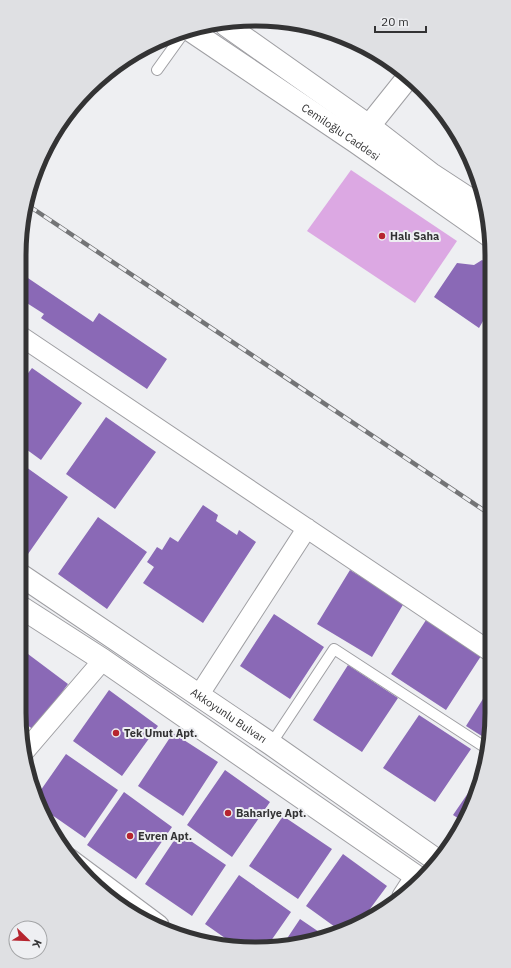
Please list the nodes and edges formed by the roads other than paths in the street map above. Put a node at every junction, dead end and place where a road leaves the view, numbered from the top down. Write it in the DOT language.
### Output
graph roads {
  1 [pos="228,28"];
  2 [pos="196,34"];
  3 [pos="179,39"];
  4 [pos="156,70"];
  5 [pos="405,81"];
  6 [pos="363,134"];
  7 [pos="480,206"];
  8 [pos="484,231"];
  9 [pos="26,341"];
  10 [pos="307,528"];
  11 [pos="26,579"];
  12 [pos="26,610"];
  13 [pos="485,648"];
  14 [pos="103,660"];
  15 [pos="199,695"];
  16 [pos="271,744"];
  17 [pos="483,746"];
  18 [pos="29,747"];
  19 [pos="433,858"];
  20 [pos="95,877"];
  21 [pos="416,877"];
  22 [pos="138,909"];
  1 -- 6 [label="main road, Cemiloğlu Caddesi"];
  2 -- 6 [label="main road, Cemiloğlu Caddesi"];
  3 -- 4 [label="lane"];
  5 -- 6 [label="main road"];
  6 -- 7 [label="main road, Cemiloğlu Caddesi"];
  6 -- 8 [label="main road, Cemiloğlu Caddesi"];
  9 -- 10 [label="street"];
  10 -- 13 [label="street"];
  10 -- 15 [label="street"];
  11 -- 15 [label="main road, Akkoyunlu Bulvarı"];
  12 -- 14 [label="main road"];
  14 -- 18 [label="street"];
  14 -- 21 [label="main road"];
  15 -- 16 [label="main road, Akkoyunlu Bulvarı"];
  16 -- 17 [label="lane"];
  16 -- 19 [label="main road, Akkoyunlu Bulvarı"];
  20 -- 22 [label="street"];
}
